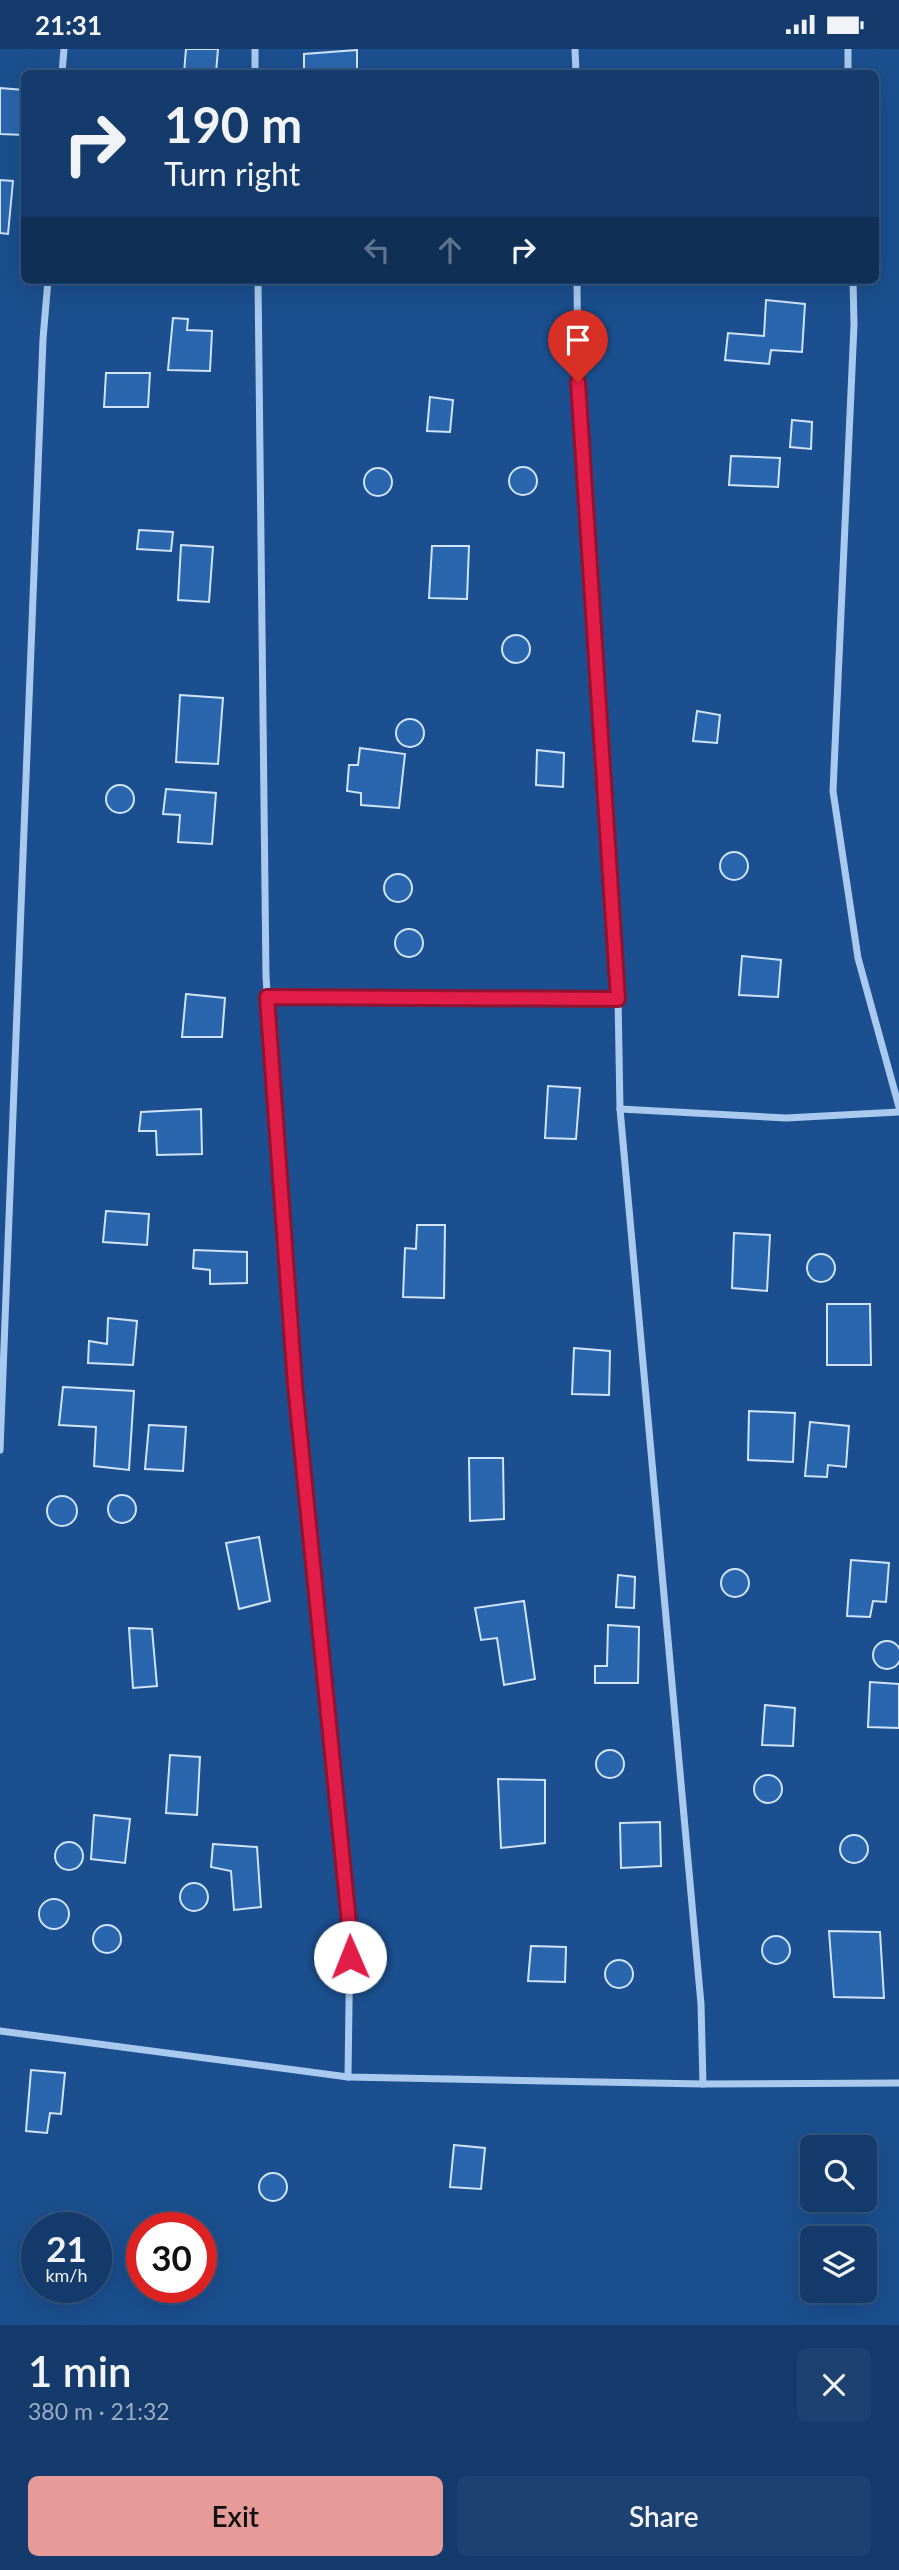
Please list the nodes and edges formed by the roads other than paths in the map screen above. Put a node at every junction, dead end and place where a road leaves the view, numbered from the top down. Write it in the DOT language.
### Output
graph roads {
  1 [pos="64,49"];
  2 [pos="255,49"];
  3 [pos="575,49"];
  4 [pos="848,49"];
  5 [pos="62,70"];
  6 [pos="255,70"];
  7 [pos="576,70"];
  8 [pos="848,70"];
  9 [pos="48,284"];
  10 [pos="258,284"];
  11 [pos="577,284"];
  12 [pos="853,284"];
  13 [pos="267,997"];
  14 [pos="618,999"];
  15 [pos="620,1109"];
  16 [pos="899,1110"];
  17 [pos="0,1450"];
  18 [pos="0,2031"];
  19 [pos="348,2077"];
  20 [pos="899,2083"];
  21 [pos="703,2084"];
  1 -- 5 [label="street"];
  2 -- 6 [label="street"];
  3 -- 7 [label="street"];
  4 -- 8 [label="street"];
  9 -- 17 [label="street"];
  10 -- 13 [label="street"];
  11 -- 14 [label="street"];
  12 -- 16 [label="street"];
  13 -- 14 [label="street"];
  13 -- 19 [label="street"];
  14 -- 15 [label="street"];
  15 -- 16 [label="street"];
  15 -- 21 [label="street"];
  18 -- 19 [label="street"];
  19 -- 21 [label="street"];
  20 -- 21 [label="street"];
}
